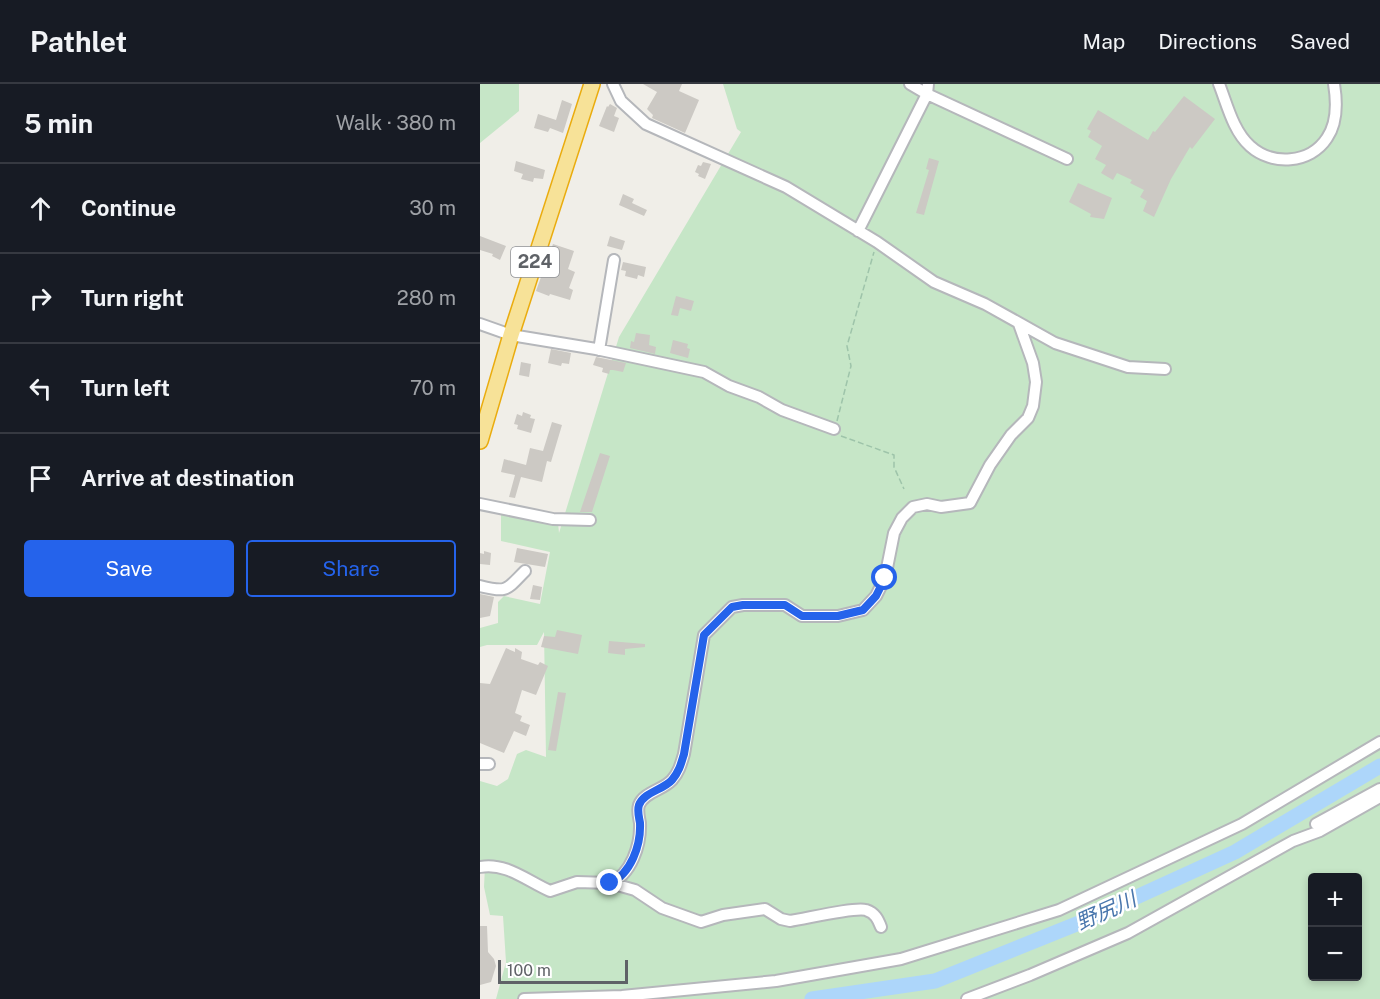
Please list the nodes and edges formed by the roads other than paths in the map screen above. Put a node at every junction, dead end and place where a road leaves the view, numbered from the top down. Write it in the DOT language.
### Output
graph roads {
  1 [pos="592,84"];
  2 [pos="613,84"];
  3 [pos="910,84"];
  4 [pos="1219,84"];
  5 [pos="1334,84"];
  6 [pos="927,89"];
  7 [pos="1067,159"];
  8 [pos="858,231"];
  9 [pos="614,260"];
  10 [pos="480,324"];
  11 [pos="1019,324"];
  12 [pos="512,335"];
  13 [pos="599,350"];
  14 [pos="1165,369"];
  15 [pos="834,429"];
  16 [pos="480,441"];
  17 [pos="480,504"];
  18 [pos="590,520"];
  19 [pos="525,571"];
  20 [pos="480,586"];
  21 [pos="1380,742"];
  22 [pos="1380,789"];
  23 [pos="1380,797"];
  24 [pos="1316,824"];
  25 [pos="480,867"];
  26 [pos="610,883"];
  27 [pos="881,927"];
  28 [pos="524,999"];
  29 [pos="967,999"];
  1 -- 12 [label="highway, 224"];
  2 -- 8 [label="street"];
  3 -- 6 [label="street"];
  4 -- 5 [label="street"];
  6 -- 7 [label="street"];
  6 -- 8 [label="street"];
  8 -- 11 [label="street"];
  9 -- 13 [label="street"];
  10 -- 12 [label="street"];
  11 -- 14 [label="street"];
  11 -- 26 [label="street"];
  12 -- 13 [label="street"];
  12 -- 16 [label="highway, 224"];
  13 -- 15 [label="street"];
  17 -- 18 [label="street"];
  19 -- 20 [label="street"];
  21 -- 28 [label="street"];
  22 -- 24 [label="street"];
  23 -- 29 [label="street"];
  25 -- 26 [label="street"];
  26 -- 27 [label="street"];
}
